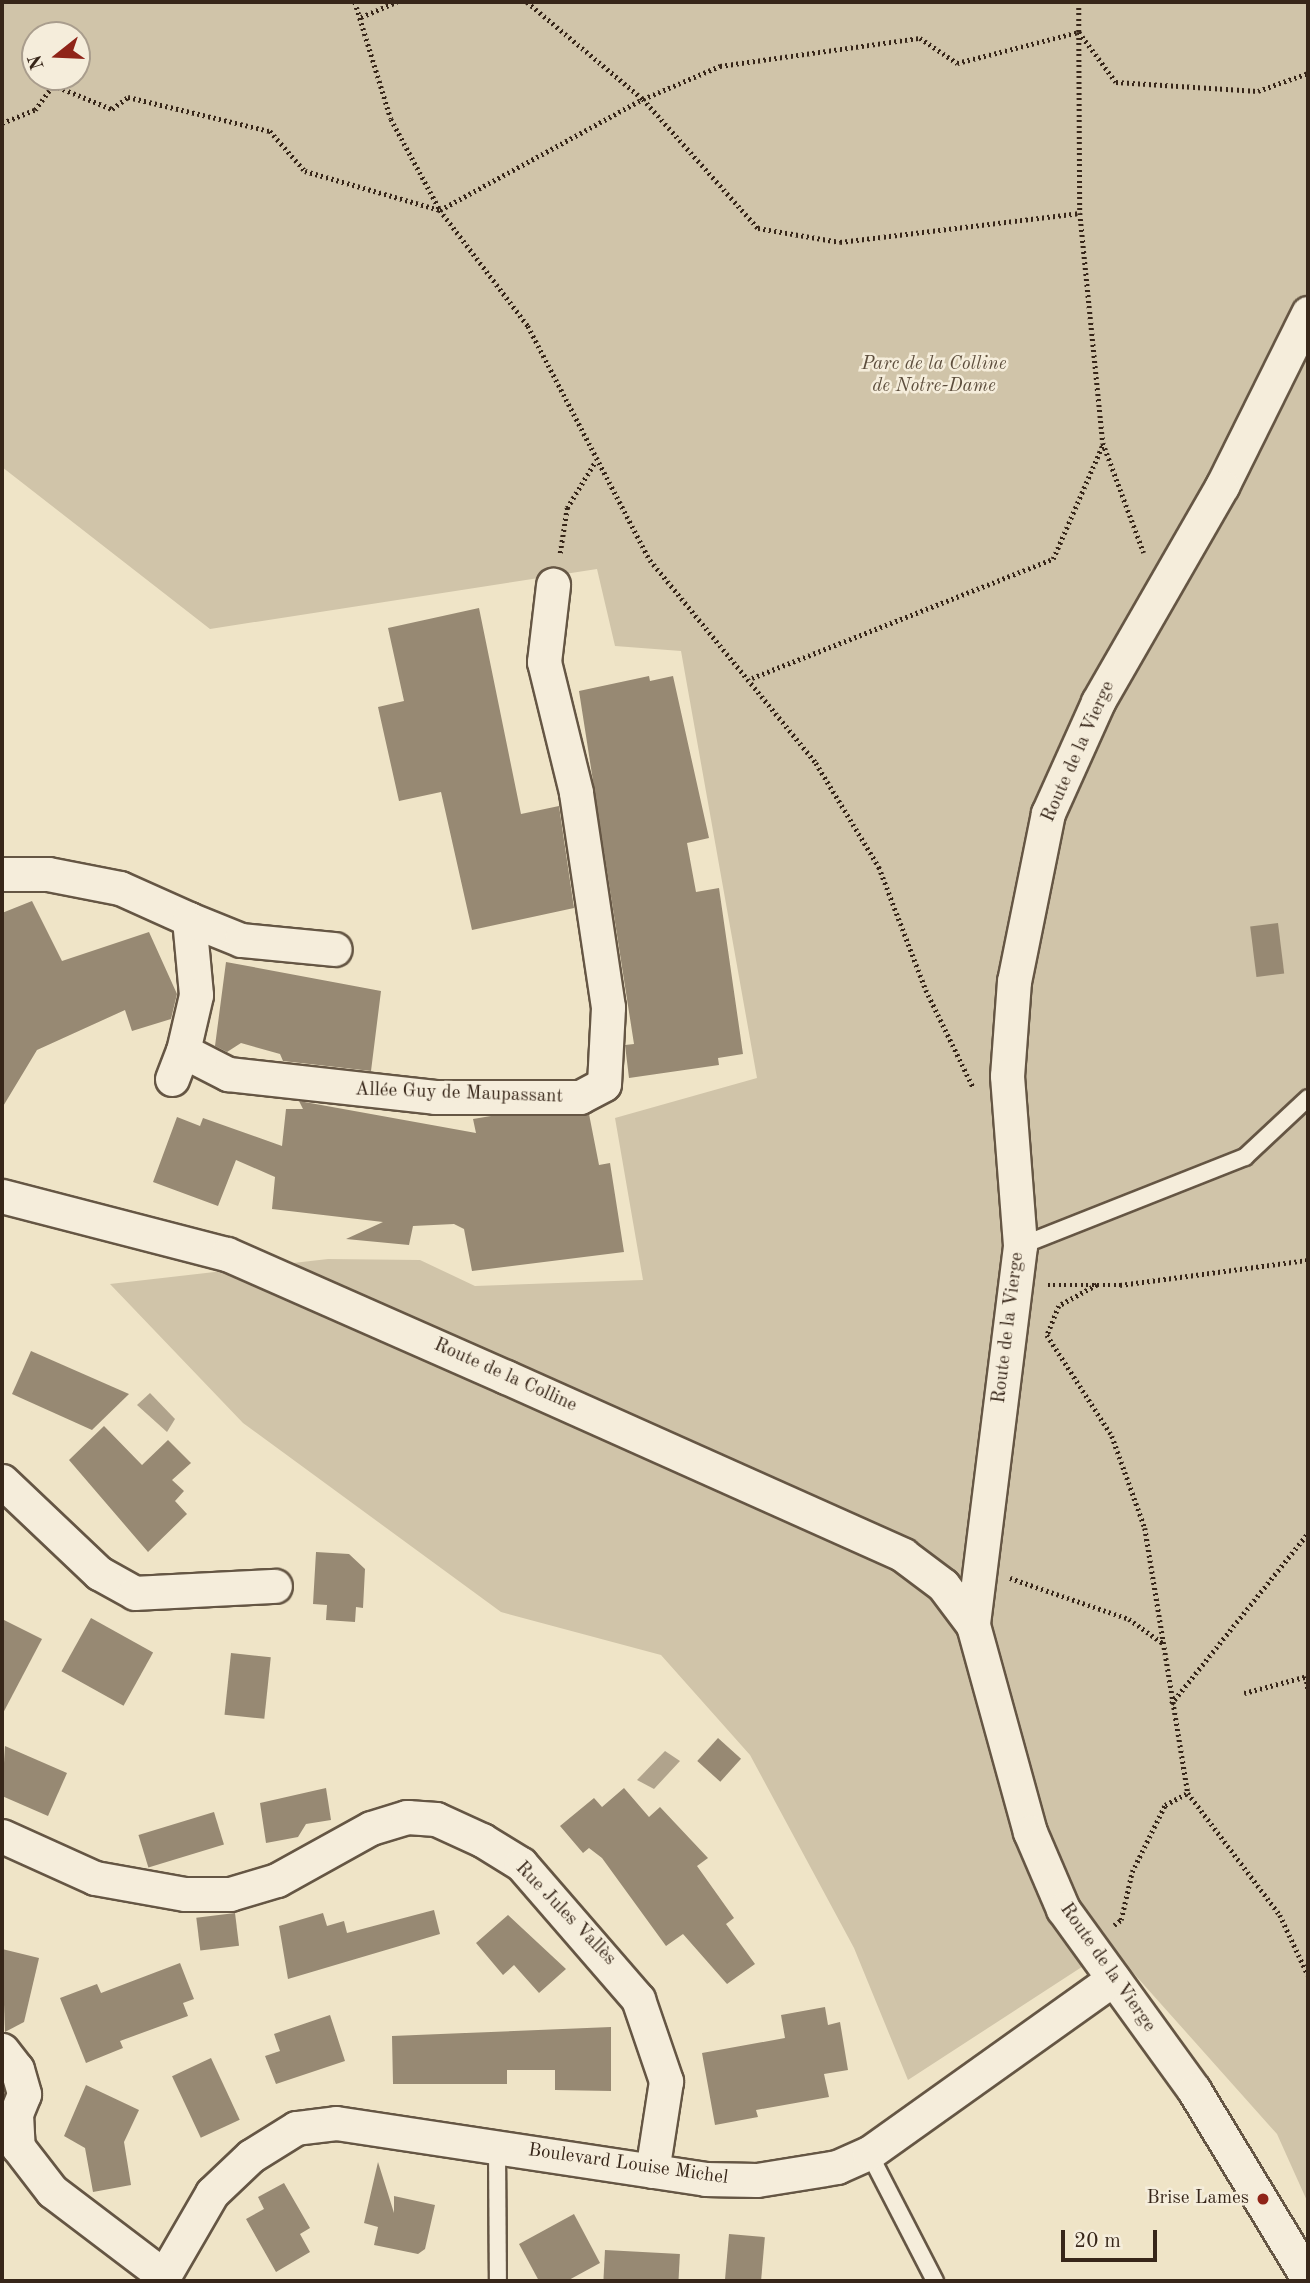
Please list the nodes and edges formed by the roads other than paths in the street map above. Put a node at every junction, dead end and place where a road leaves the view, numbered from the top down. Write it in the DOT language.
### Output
graph roads {
  1 [pos="1308,313"];
  2 [pos="553,586"];
  3 [pos="2,874"];
  4 [pos="189,919"];
  5 [pos="335,949"];
  6 [pos="1308,1098"];
  7 [pos="2,1196"];
  8 [pos="1020,1246"];
  9 [pos="2,1481"];
  10 [pos="275,1586"];
  11 [pos="973,1625"];
  12 [pos="2,1836"];
  13 [pos="1112,1979"];
  14 [pos="2,2050"];
  15 [pos="9,2113"];
  16 [pos="497,2148"];
  17 [pos="869,2153"];
  18 [pos="652,2171"];
  19 [pos="1308,2278"];
  20 [pos="163,2279"];
  21 [pos="498,2281"];
  22 [pos="935,2281"];
  1 -- 8 [label="street, Route de la Vierge"];
  2 -- 4 [label="street, Allée Guy de Maupassant"];
  3 -- 4 [label="street"];
  4 -- 5 [label="street"];
  6 -- 8 [label="lane"];
  7 -- 11 [label="street, Route de la Colline"];
  8 -- 11 [label="street, Route de la Vierge"];
  9 -- 10 [label="street"];
  11 -- 13 [label="street, Route de la Vierge"];
  12 -- 18 [label="street, Rue Jules Vallès"];
  13 -- 17 [label="street, Boulevard Louise Michel"];
  13 -- 19 [label="street, Route de la Vierge"];
  14 -- 15 [label="street"];
  15 -- 20 [label="street"];
  16 -- 18 [label="street, Boulevard Louise Michel"];
  16 -- 20 [label="street, Boulevard Louise Michel"];
  16 -- 21 [label="lane"];
  17 -- 18 [label="street, Boulevard Louise Michel"];
  17 -- 22 [label="lane"];
}
